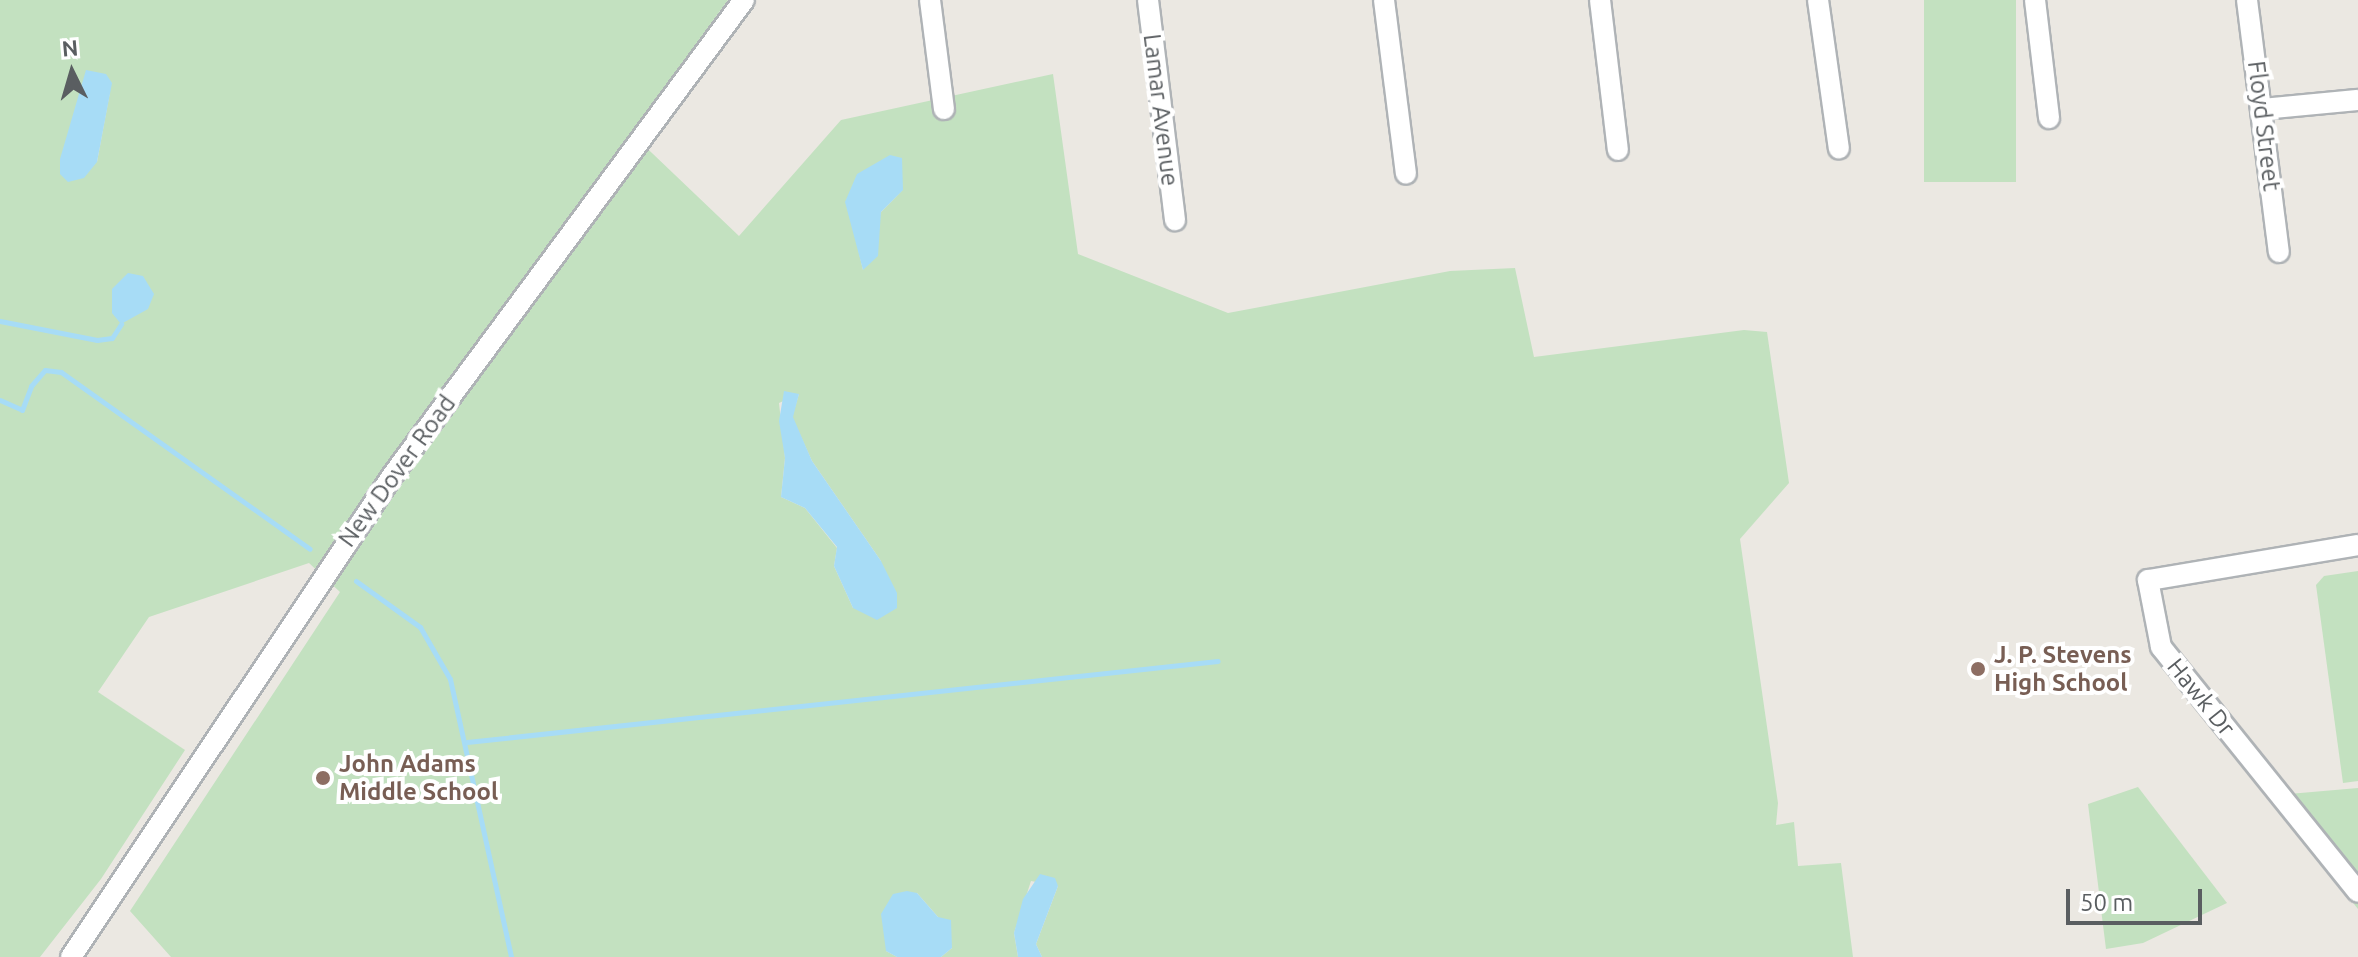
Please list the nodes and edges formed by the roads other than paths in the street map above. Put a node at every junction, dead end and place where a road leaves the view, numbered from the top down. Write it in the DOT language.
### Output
graph roads {
  1 [pos="744,0"];
  2 [pos="930,0"];
  3 [pos="1148,0"];
  4 [pos="1384,0"];
  5 [pos="1600,0"];
  6 [pos="1818,0"];
  7 [pos="2035,0"];
  8 [pos="2247,0"];
  9 [pos="2358,100"];
  10 [pos="944,109"];
  11 [pos="2262,109"];
  12 [pos="2049,118"];
  13 [pos="1839,149"];
  14 [pos="1618,150"];
  15 [pos="1406,174"];
  16 [pos="1175,220"];
  17 [pos="2279,252"];
  18 [pos="2358,545"];
  19 [pos="2358,892"];
  20 [pos="71,957"];
  1 -- 20 [label="street, New Dover Road"];
  2 -- 10 [label="street"];
  3 -- 16 [label="street, Lamar Avenue"];
  4 -- 15 [label="street"];
  5 -- 14 [label="street"];
  6 -- 13 [label="street"];
  7 -- 12 [label="street"];
  8 -- 11 [label="street, Floyd Street"];
  9 -- 11 [label="street"];
  11 -- 17 [label="street, Floyd Street"];
  18 -- 19 [label="street, Hawk Dr"];
}
